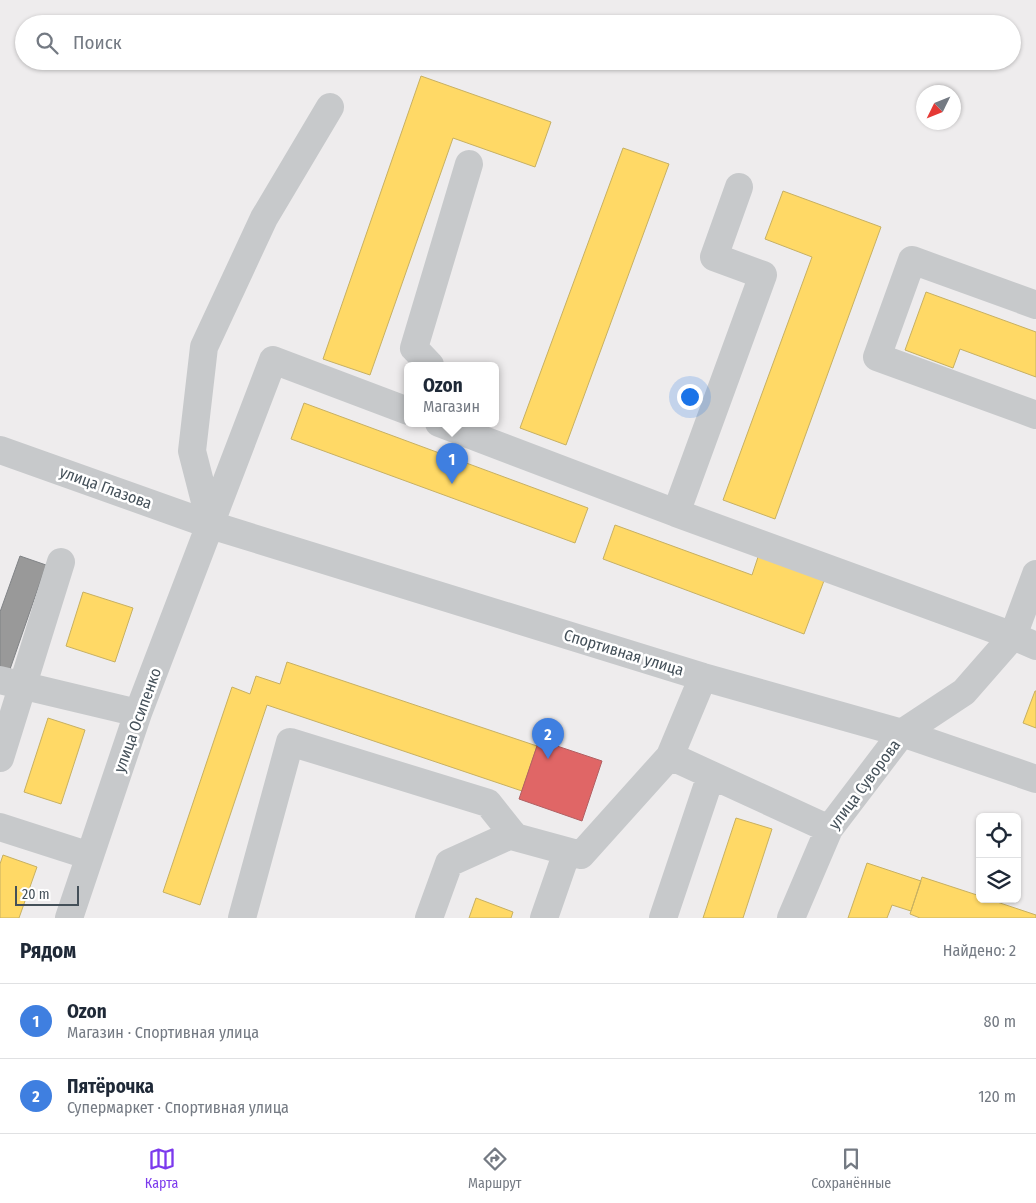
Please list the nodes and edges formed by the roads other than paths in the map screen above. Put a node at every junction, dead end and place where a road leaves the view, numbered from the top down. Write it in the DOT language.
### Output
graph roads {
  1 [pos="330,107"];
  2 [pos="469,164"];
  3 [pos="739,187"];
  4 [pos="1036,305"];
  5 [pos="427,362"];
  6 [pos="404,409"];
  7 [pos="1036,415"];
  8 [pos="450,427"];
  9 [pos="490,427"];
  10 [pos="0,450"];
  11 [pos="513,451"];
  12 [pos="676,512"];
  13 [pos="211,525"];
  14 [pos="61,562"];
  15 [pos="1036,574"];
  16 [pos="1025,641"];
  17 [pos="703,677"];
  18 [pos="11,683"];
  19 [pos="138,713"];
  20 [pos="902,733"];
  21 [pos="670,756"];
  22 [pos="0,758"];
  23 [pos="711,775"];
  24 [pos="1036,779"];
  25 [pos="0,827"];
  26 [pos="829,829"];
  27 [pos="513,834"];
  28 [pos="567,852"];
  29 [pos="90,856"];
  30 [pos="69,918"];
  31 [pos="242,918"];
  32 [pos="429,918"];
  33 [pos="544,918"];
  34 [pos="663,918"];
  35 [pos="791,918"];
  1 -- 13 [label="street"];
  2 -- 5 [label="street"];
  3 -- 12 [label="street"];
  4 -- 7 [label="street"];
  6 -- 13 [label="street, улица Осипенко"];
  8 -- 11 [label="street"];
  9 -- 11 [label="street"];
  10 -- 13 [label="street, улица Глазова"];
  11 -- 12 [label="street"];
  12 -- 16 [label="street"];
  13 -- 17 [label="street, Спортивная улица"];
  13 -- 19 [label="street, улица Осипенко"];
  14 -- 18 [label="street"];
  15 -- 16 [label="street"];
  16 -- 20 [label="street, улица Суворова"];
  17 -- 20 [label="street, Спортивная улица"];
  17 -- 21 [label="street"];
  18 -- 19 [label="street"];
  18 -- 22 [label="street"];
  19 -- 29 [label="street, улица Осипенко"];
  20 -- 24 [label="street, Спортивная улица"];
  20 -- 26 [label="street, улица Суворова"];
  21 -- 23 [label="street"];
  21 -- 28 [label="street"];
  23 -- 26 [label="street"];
  23 -- 34 [label="street"];
  25 -- 29 [label="street"];
  26 -- 35 [label="street, улица Суворова"];
  27 -- 28 [label="street"];
  27 -- 31 [label="street"];
  27 -- 32 [label="street"];
  28 -- 33 [label="street"];
  29 -- 30 [label="street, улица Осипенко"];
}
